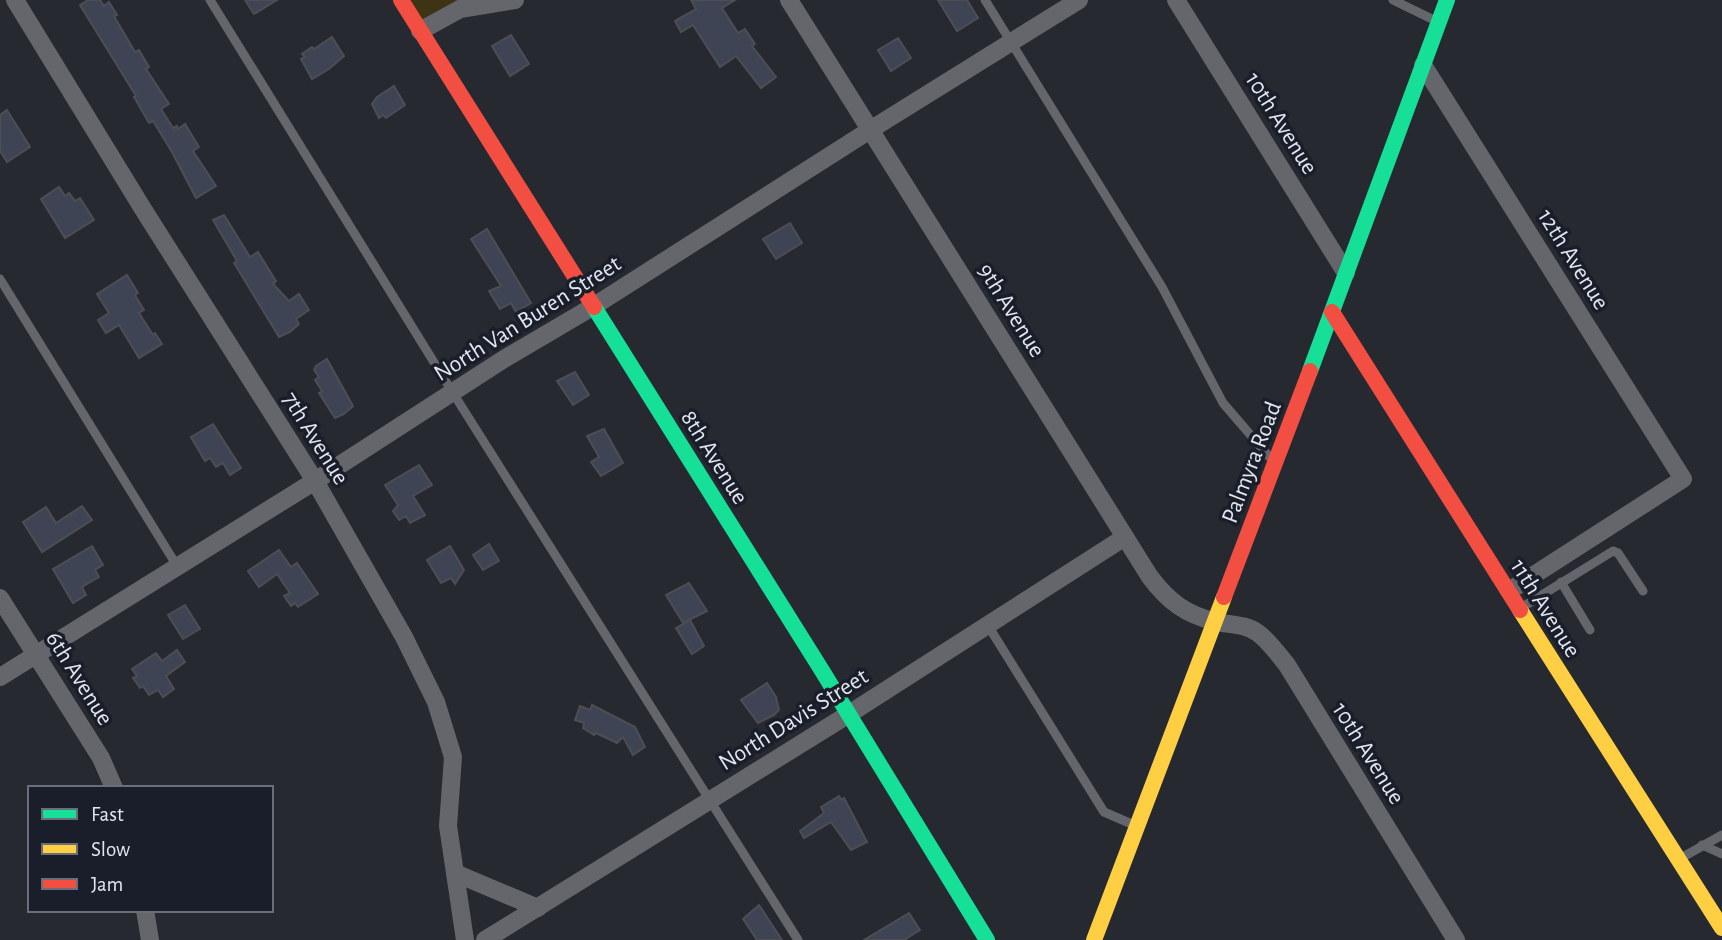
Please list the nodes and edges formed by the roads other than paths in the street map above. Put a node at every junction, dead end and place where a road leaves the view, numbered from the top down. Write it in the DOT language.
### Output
graph roads {
  1 [pos="15,0"];
  2 [pos="210,0"];
  3 [pos="401,0"];
  4 [pos="515,0"];
  5 [pos="789,0"];
  6 [pos="985,0"];
  7 [pos="1079,0"];
  8 [pos="1176,0"];
  9 [pos="1393,0"];
  10 [pos="1447,0"];
  11 [pos="1439,22"];
  12 [pos="420,32"];
  13 [pos="1011,42"];
  14 [pos="1423,65"];
  15 [pos="870,130"];
  16 [pos="1346,273"];
  17 [pos="0,279"];
  18 [pos="594,306"];
  19 [pos="1332,312"];
  20 [pos="453,393"];
  21 [pos="1275,463"];
  22 [pos="315,481"];
  23 [pos="1125,537"];
  24 [pos="177,566"];
  25 [pos="1561,582"];
  26 [pos="1509,591"];
  27 [pos="1643,591"];
  28 [pos="0,597"];
  29 [pos="1520,608"];
  30 [pos="1215,622"];
  31 [pos="987,624"];
  32 [pos="1590,630"];
  33 [pos="36,654"];
  34 [pos="0,677"];
  35 [pos="849,714"];
  36 [pos="113,786"];
  37 [pos="708,800"];
  38 [pos="1136,826"];
  39 [pos="1722,835"];
  40 [pos="1702,845"];
  41 [pos="1722,854"];
  42 [pos="1678,860"];
  43 [pos="455,873"];
  44 [pos="538,908"];
  45 [pos="145,912"];
  46 [pos="1722,928"];
  47 [pos="150,940"];
  48 [pos="465,940"];
  49 [pos="485,940"];
  50 [pos="798,940"];
  51 [pos="988,940"];
  52 [pos="1094,940"];
  53 [pos="1456,940"];
  1 -- 22 [label="street, 7th Avenue"];
  2 -- 20 [label="lane"];
  3 -- 12 [label="street, 8th Avenue"];
  4 -- 12 [label="street"];
  5 -- 15 [label="street, 9th Avenue"];
  6 -- 13 [label="lane"];
  7 -- 13 [label="street, North Van Buren Street"];
  8 -- 16 [label="street, 10th Avenue"];
  9 -- 11 [label="lane"];
  10 -- 11 [label="street, Palmyra Road"];
  11 -- 14 [label="street, Palmyra Road"];
  12 -- 18 [label="street, 8th Avenue"];
  13 -- 15 [label="street, North Van Buren Street"];
  13 -- 21 [label="lane"];
  14 -- 16 [label="street, Palmyra Road"];
  14 -- 26 [label="street, 12th Avenue"];
  15 -- 18 [label="street, North Van Buren Street"];
  15 -- 23 [label="street, 9th Avenue"];
  16 -- 19 [label="street, Palmyra Road"];
  17 -- 24 [label="lane"];
  18 -- 20 [label="street, North Van Buren Street"];
  18 -- 35 [label="street, 8th Avenue"];
  19 -- 21 [label="street, Palmyra Road"];
  19 -- 26 [label="street, 11th Avenue"];
  20 -- 22 [label="street, North Van Buren Street"];
  20 -- 37 [label="lane"];
  21 -- 30 [label="street, Palmyra Road"];
  22 -- 24 [label="street, North Van Buren Street"];
  22 -- 43 [label="street, 7th Avenue"];
  23 -- 30 [label="street, 9th Avenue"];
  23 -- 31 [label="street, North Davis Street"];
  24 -- 33 [label="street, North Van Buren Street"];
  25 -- 27 [label="lane"];
  25 -- 29 [label="lane"];
  25 -- 32 [label="lane"];
  26 -- 29 [label="street, 11th Avenue"];
  28 -- 33 [label="street, 6th Avenue"];
  29 -- 42 [label="street, 11th Avenue"];
  30 -- 38 [label="street, Palmyra Road"];
  30 -- 53 [label="street, 10th Avenue"];
  31 -- 35 [label="street, North Davis Street"];
  31 -- 38 [label="lane"];
  33 -- 34 [label="street, North Van Buren Street"];
  33 -- 36 [label="street, 6th Avenue"];
  35 -- 37 [label="street, North Davis Street"];
  35 -- 51 [label="street, 8th Avenue"];
  37 -- 44 [label="street, North Davis Street"];
  37 -- 50 [label="lane"];
  38 -- 52 [label="street, Palmyra Road"];
  39 -- 40 [label="lane"];
  40 -- 41 [label="lane"];
  40 -- 42 [label="lane"];
  42 -- 46 [label="street, 11th Avenue"];
  43 -- 44 [label="street"];
  43 -- 48 [label="street, 7th Avenue"];
  44 -- 49 [label="street, North Davis Street"];
  45 -- 47 [label="street"];
}
